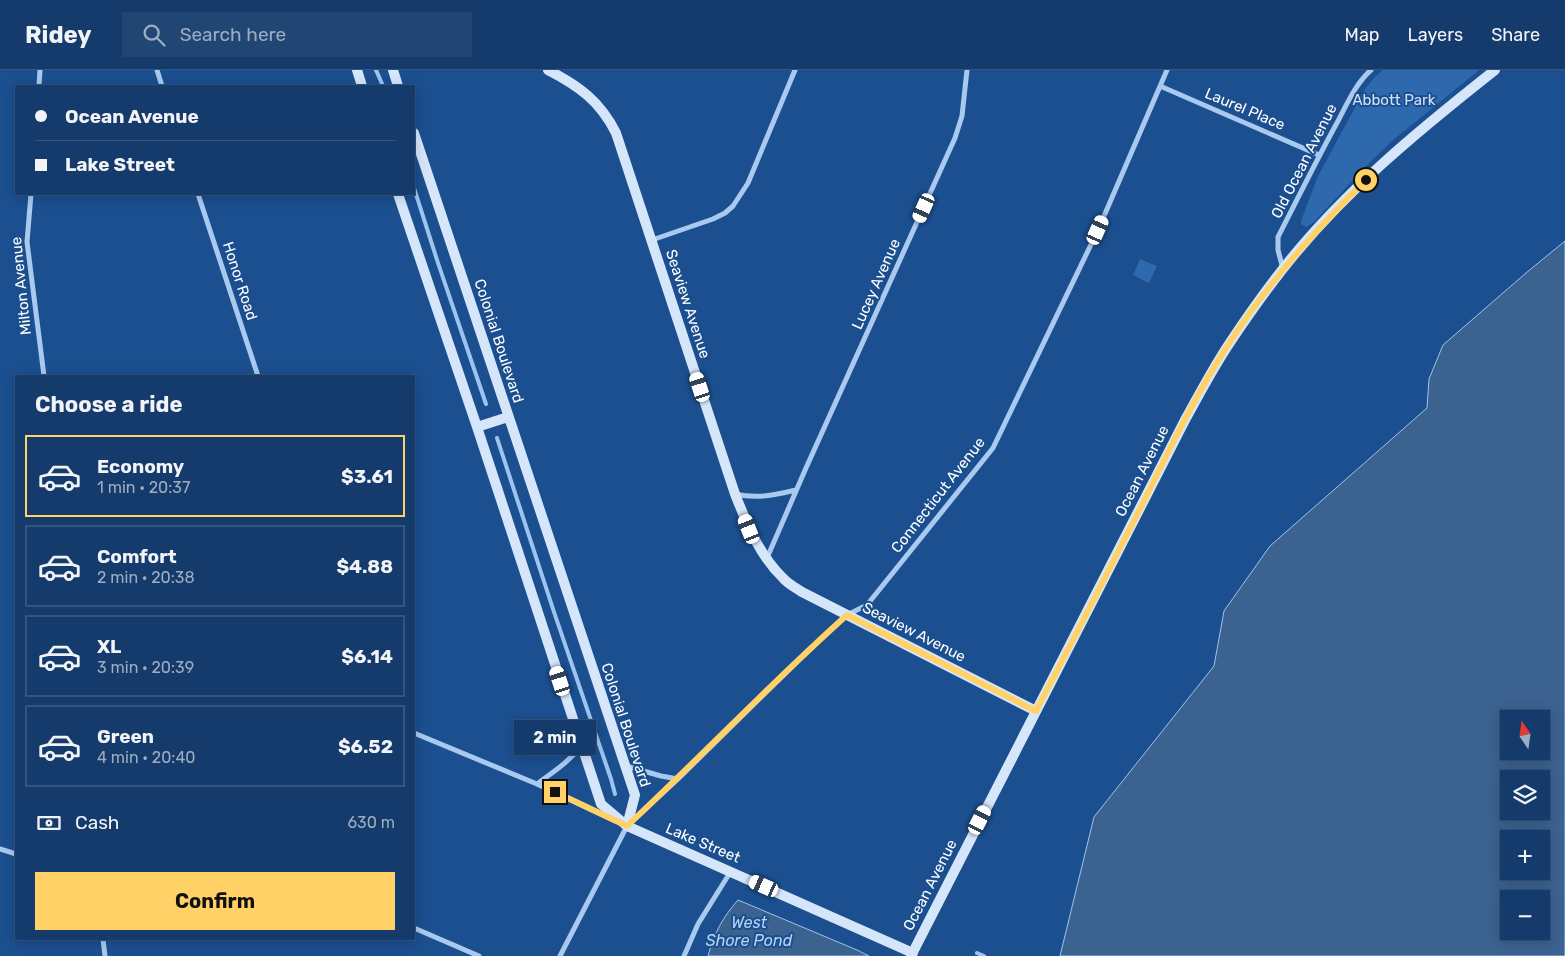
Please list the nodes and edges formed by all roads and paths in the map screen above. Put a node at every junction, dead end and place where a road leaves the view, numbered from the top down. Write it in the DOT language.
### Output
graph roads {
  1 [pos="40,70"];
  2 [pos="157,70"];
  3 [pos="357,70"];
  4 [pos="393,70"];
  5 [pos="548,70"];
  6 [pos="795,70"];
  7 [pos="967,70"];
  8 [pos="1167,70"];
  9 [pos="1371,70"];
  10 [pos="1495,70"];
  11 [pos="39,85"];
  12 [pos="162,85"];
  13 [pos="362,85"];
  14 [pos="398,85"];
  15 [pos="1160,86"];
  16 [pos="415,136"];
  17 [pos="1320,155"];
  18 [pos="31,195"];
  19 [pos="198,195"];
  20 [pos="398,195"];
  21 [pos="652,240"];
  22 [pos="1283,269"];
  23 [pos="44,375"];
  24 [pos="258,375"];
  25 [pos="508,417"];
  26 [pos="477,427"];
  27 [pos="796,490"];
  28 [pos="735,494"];
  29 [pos="767,558"];
  30 [pos="847,615"];
  31 [pos="1036,711"];
  32 [pos="415,733"];
  33 [pos="582,746"];
  34 [pos="626,766"];
  35 [pos="678,778"];
  36 [pos="537,784"];
  37 [pos="627,826"];
  38 [pos="0,849"];
  39 [pos="15,854"];
  40 [pos="731,871"];
  41 [pos="415,928"];
  42 [pos="103,940"];
  43 [pos="912,954"];
  44 [pos="105,956"];
  45 [pos="479,956"];
  46 [pos="560,956"];
  47 [pos="684,956"];
  1 -- 11 [label="street"];
  2 -- 12 [label="street"];
  3 -- 13 [label="street"];
  4 -- 14 [label="street"];
  5 -- 21 [label="street, Seaview Avenue"];
  6 -- 21 [label="street"];
  7 -- 27 [label="street, Lucey Avenue"];
  8 -- 15 [label="street, Connecticut Avenue"];
  9 -- 17 [label="street, Old Ocean Avenue"];
  10 -- 22 [label="street, Ocean Avenue"];
  15 -- 17 [label="street, Laurel Place"];
  15 -- 30 [label="street, Connecticut Avenue"];
  16 -- 25 [label="street, Colonial Boulevard"];
  17 -- 22 [label="street, Old Ocean Avenue"];
  18 -- 23 [label="street, Milton Avenue"];
  19 -- 24 [label="street, Honor Road"];
  20 -- 26 [label="street"];
  21 -- 28 [label="street, Seaview Avenue"];
  22 -- 31 [label="street, Ocean Avenue"];
  25 -- 26 [label="street"];
  25 -- 34 [label="street, Colonial Boulevard"];
  26 -- 33 [label="street"];
  27 -- 28 [label="street"];
  27 -- 29 [label="street, Lucey Avenue"];
  28 -- 29 [label="street, Seaview Avenue"];
  29 -- 30 [label="street, Seaview Avenue"];
  30 -- 31 [label="street, Seaview Avenue"];
  30 -- 35 [label="street, Connecticut Avenue"];
  31 -- 43 [label="street, Ocean Avenue"];
  32 -- 36 [label="street, Lake Street"];
  33 -- 36 [label="street"];
  33 -- 37 [label="street"];
  34 -- 35 [label="street"];
  34 -- 37 [label="street, Colonial Boulevard"];
  35 -- 37 [label="street, Connecticut Avenue"];
  36 -- 37 [label="street, Lake Street"];
  37 -- 40 [label="street, Lake Street"];
  37 -- 46 [label="street, Connecticut Avenue"];
  38 -- 39 [label="street"];
  40 -- 43 [label="street, Lake Street"];
  40 -- 47 [label="street"];
  41 -- 45 [label="street"];
  42 -- 44 [label="street"];
}
